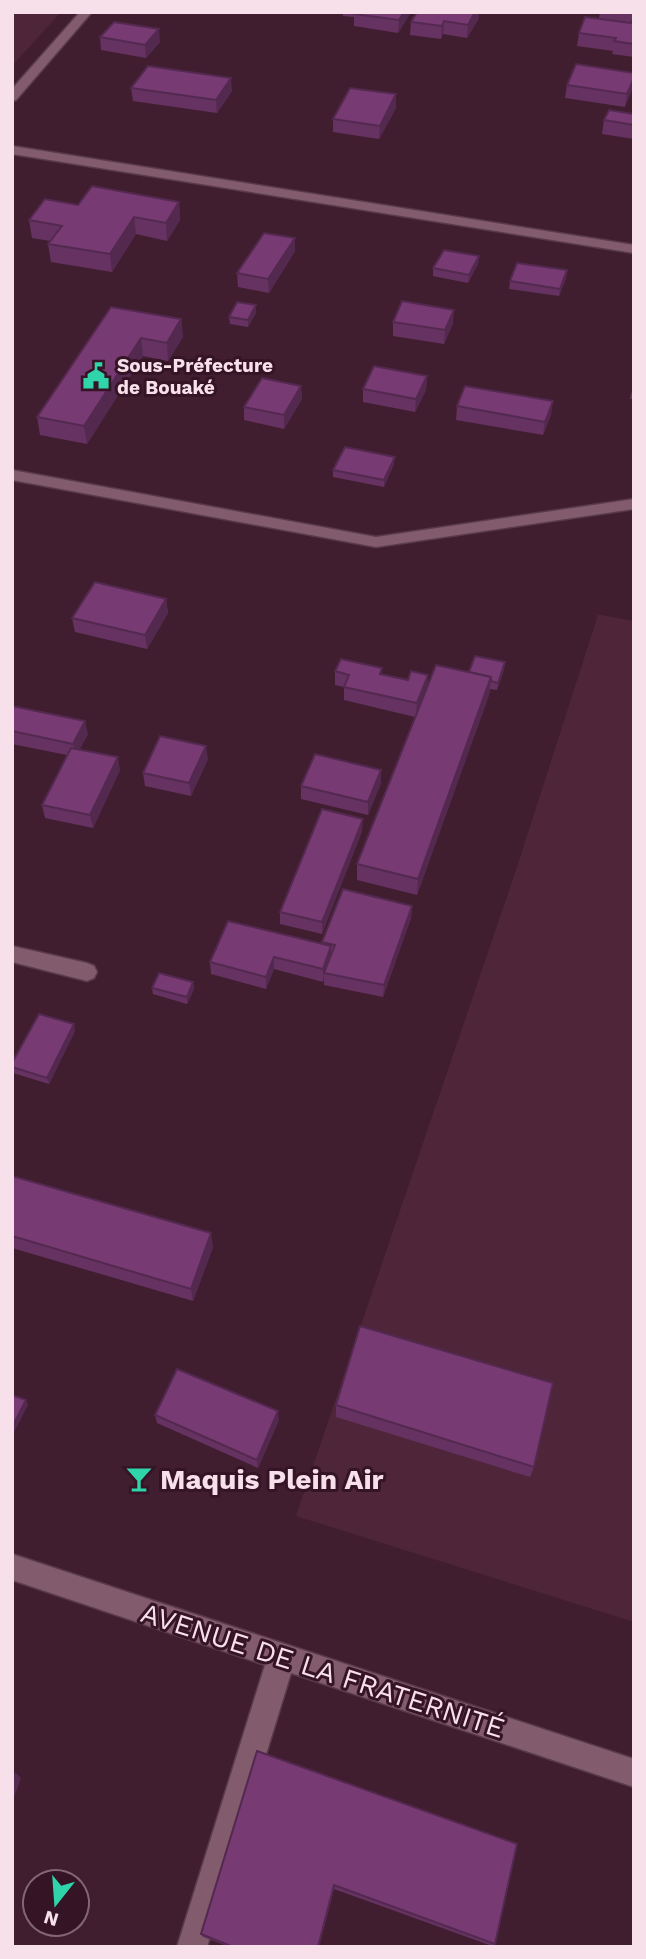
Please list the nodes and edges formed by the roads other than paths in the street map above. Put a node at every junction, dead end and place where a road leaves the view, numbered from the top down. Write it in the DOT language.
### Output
graph roads {
  1 [pos="86,12"];
  2 [pos="12,97"];
  3 [pos="12,150"];
  4 [pos="634,249"];
  5 [pos="12,475"];
  6 [pos="634,504"];
  7 [pos="12,954"];
  8 [pos="87,972"];
  9 [pos="12,1567"];
  10 [pos="282,1656"];
  11 [pos="634,1773"];
  12 [pos="192,1947"];
  1 -- 2 [label="street"];
  3 -- 4 [label="street"];
  5 -- 6 [label="street"];
  7 -- 8 [label="street"];
  9 -- 10 [label="street, AVENUE DE LA FRATERNITÉ"];
  10 -- 11 [label="street, AVENUE DE LA FRATERNITÉ"];
  10 -- 12 [label="street"];
}
